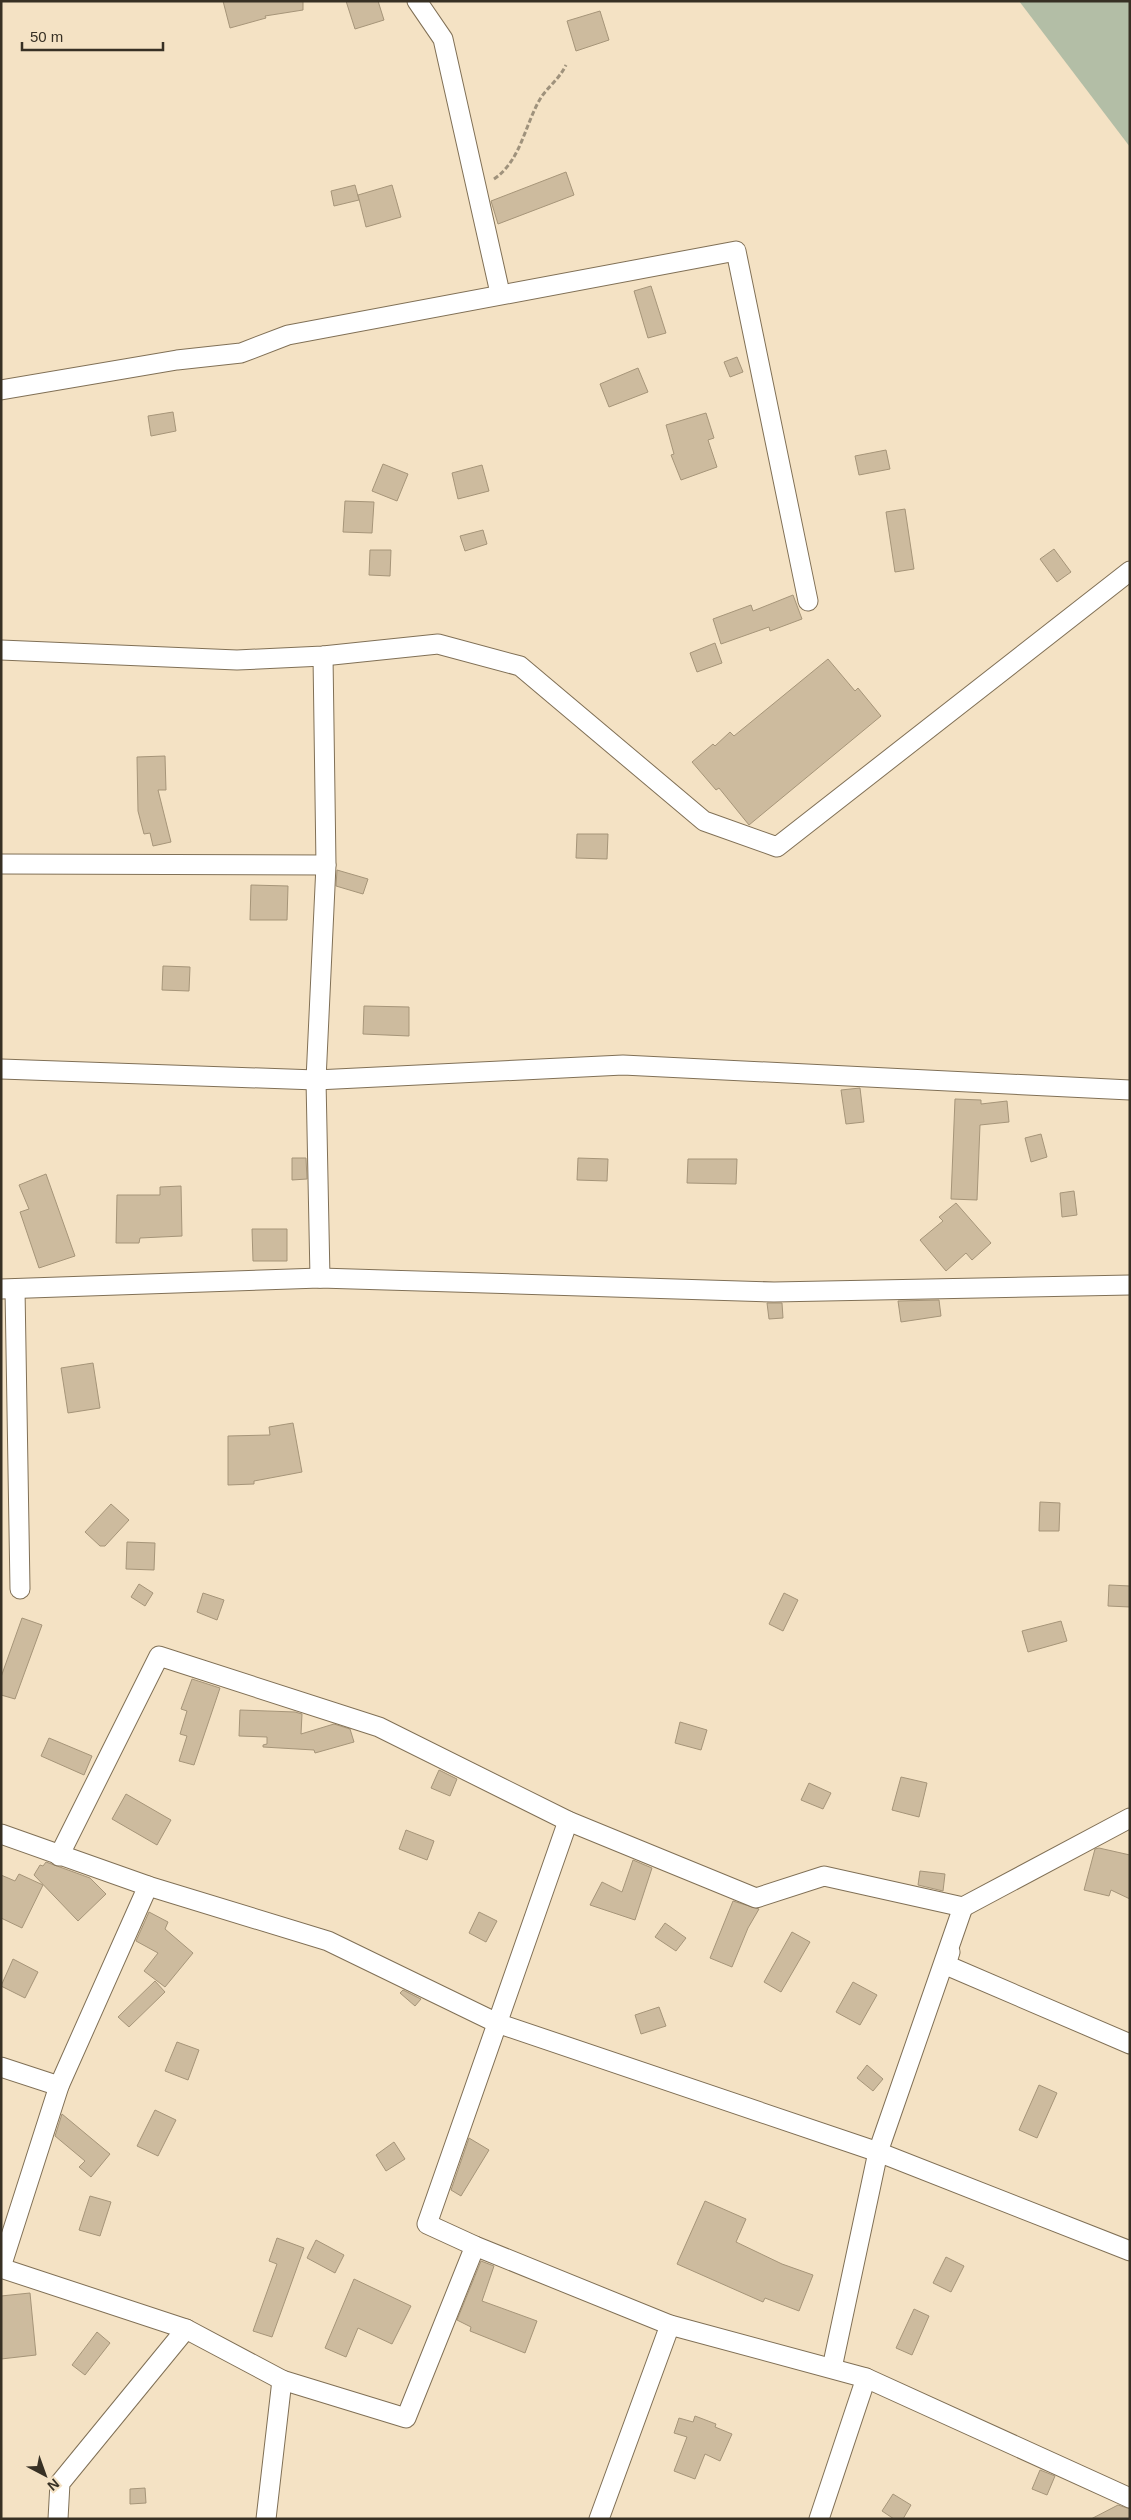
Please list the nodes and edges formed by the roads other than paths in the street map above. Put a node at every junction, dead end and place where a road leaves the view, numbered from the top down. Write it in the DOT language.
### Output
graph roads {
  1 [pos="416,1"];
  2 [pos="500,293"];
  3 [pos="1,390"];
  4 [pos="1130,570"];
  5 [pos="808,601"];
  6 [pos="1,650"];
  7 [pos="323,656"];
  8 [pos="1,864"];
  9 [pos="326,865"];
  10 [pos="1,1070"];
  11 [pos="316,1080"];
  12 [pos="1130,1090"];
  13 [pos="320,1278"];
  14 [pos="1130,1285"];
  15 [pos="8,1289"];
  16 [pos="20,1589"];
  17 [pos="1130,1818"];
  18 [pos="568,1821"];
  19 [pos="1,1834"];
  20 [pos="59,1856"];
  21 [pos="148,1886"];
  22 [pos="963,1908"];
  23 [pos="497,2023"];
  24 [pos="1130,2044"];
  25 [pos="1,2068"];
  26 [pos="58,2086"];
  27 [pos="878,2152"];
  28 [pos="475,2246"];
  29 [pos="1130,2251"];
  30 [pos="1,2268"];
  31 [pos="670,2325"];
  32 [pos="186,2329"];
  33 [pos="832,2368"];
  34 [pos="866,2378"];
  35 [pos="282,2380"];
  36 [pos="1130,2498"];
  37 [pos="58,2519"];
  38 [pos="266,2519"];
  39 [pos="599,2519"];
  40 [pos="820,2519"];
  1 -- 2 [label="street"];
  2 -- 3 [label="street"];
  2 -- 5 [label="street"];
  4 -- 7 [label="street"];
  6 -- 7 [label="street"];
  7 -- 9 [label="street"];
  8 -- 9 [label="street"];
  9 -- 11 [label="street"];
  10 -- 11 [label="street"];
  11 -- 12 [label="street"];
  11 -- 13 [label="street"];
  13 -- 14 [label="street"];
  13 -- 15 [label="street"];
  15 -- 16 [label="street"];
  17 -- 22 [label="street"];
  18 -- 20 [label="street"];
  18 -- 22 [label="street"];
  18 -- 23 [label="street"];
  19 -- 20 [label="street"];
  20 -- 21 [label="street"];
  21 -- 23 [label="street"];
  21 -- 26 [label="street"];
  22 -- 24 [label="street"];
  22 -- 27 [label="street"];
  23 -- 27 [label="street"];
  23 -- 28 [label="street"];
  25 -- 26 [label="street"];
  26 -- 30 [label="street"];
  27 -- 29 [label="street"];
  27 -- 33 [label="street"];
  28 -- 31 [label="street"];
  28 -- 35 [label="street"];
  30 -- 32 [label="street"];
  31 -- 33 [label="street"];
  31 -- 39 [label="street"];
  32 -- 35 [label="street"];
  32 -- 37 [label="street"];
  33 -- 34 [label="street"];
  34 -- 36 [label="street"];
  34 -- 40 [label="street"];
  35 -- 38 [label="street"];
}
